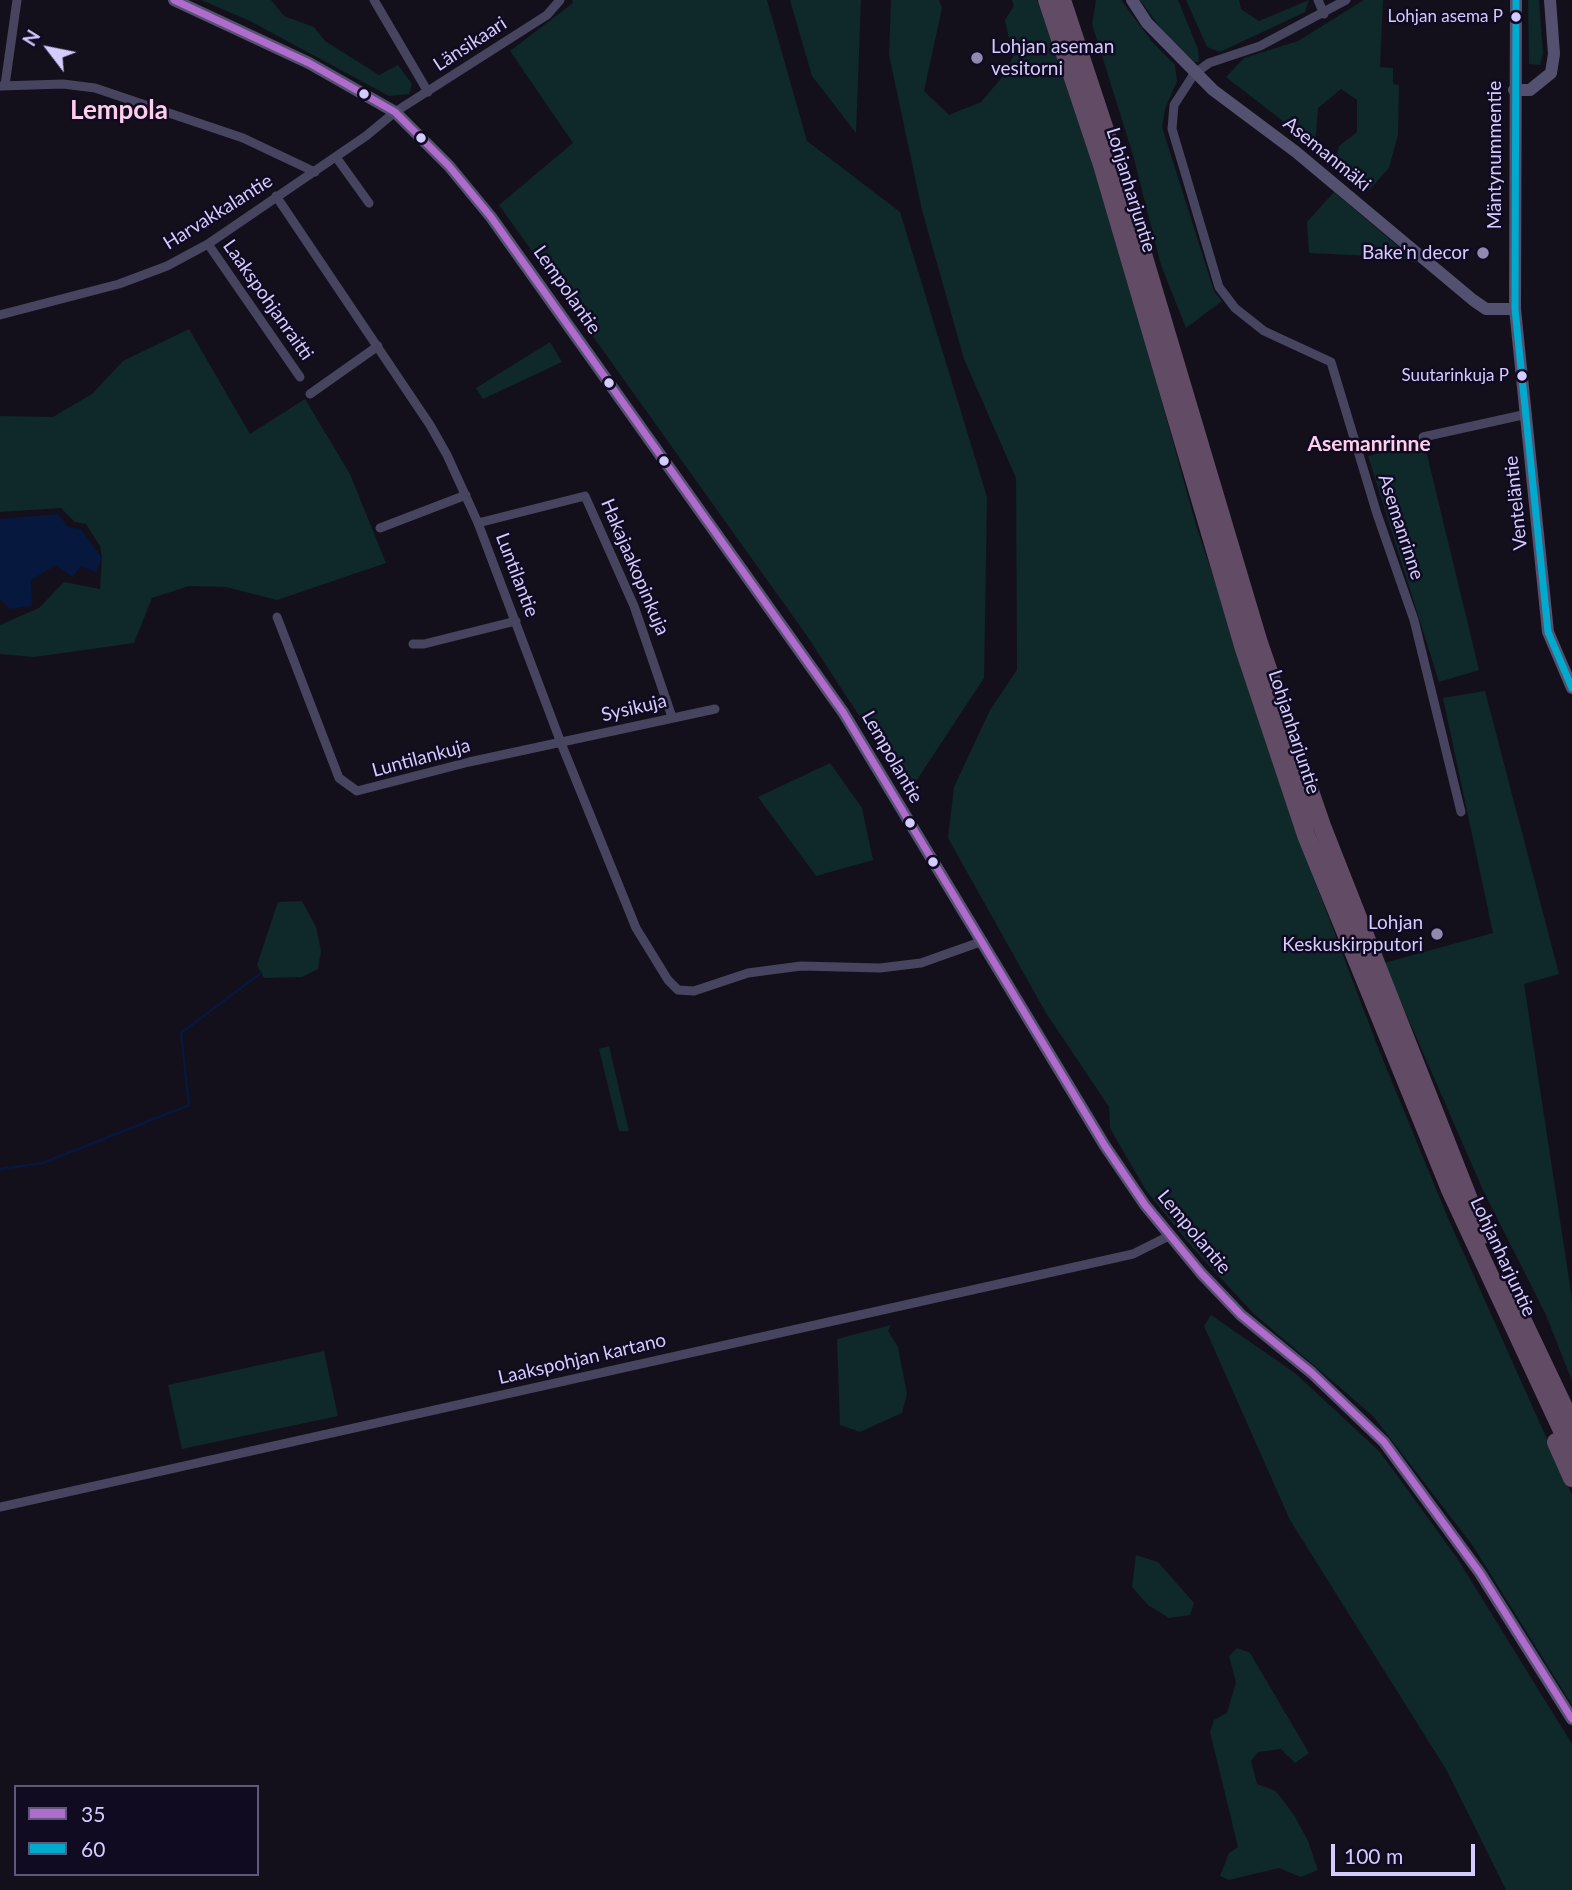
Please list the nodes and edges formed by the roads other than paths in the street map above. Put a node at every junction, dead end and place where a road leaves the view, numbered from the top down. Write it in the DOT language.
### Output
graph roads {
  1 [pos="17,0"];
  2 [pos="174,0"];
  3 [pos="374,0"];
  4 [pos="560,0"];
  5 [pos="1047,0"];
  6 [pos="1062,0"];
  7 [pos="1132,0"];
  8 [pos="1318,0"];
  9 [pos="1346,0"];
  10 [pos="1516,0"];
  11 [pos="1550,0"];
  12 [pos="1324,14"];
  13 [pos="1194,74"];
  14 [pos="2,85"];
  15 [pos="1514,90"];
  16 [pos="428,92"];
  17 [pos="395,111"];
  18 [pos="336,157"];
  19 [pos="315,172"];
  20 [pos="276,196"];
  21 [pos="369,203"];
  22 [pos="208,244"];
  23 [pos="1515,309"];
  24 [pos="0,315"];
  25 [pos="378,346"];
  26 [pos="300,377"];
  27 [pos="310,394"];
  28 [pos="1527,414"];
  29 [pos="1423,437"];
  30 [pos="466,495"];
  31 [pos="478,523"];
  32 [pos="380,528"];
  33 [pos="277,617"];
  34 [pos="516,621"];
  35 [pos="413,644"];
  36 [pos="1572,688"];
  37 [pos="715,709"];
  38 [pos="672,717"];
  39 [pos="561,743"];
  40 [pos="1461,811"];
  41 [pos="983,941"];
  42 [pos="1168,1236"];
  43 [pos="1534,1376"];
  44 [pos="1572,1424"];
  45 [pos="1572,1452"];
  46 [pos="1572,1478"];
  47 [pos="0,1507"];
  48 [pos="1572,1719"];
  1 -- 14 [label="street"];
  2 -- 17 [label="street, Lempolantie"];
  3 -- 16 [label="street"];
  4 -- 16 [label="street, Länsikaari"];
  5 -- 43 [label="highway, Lohjanharjuntie"];
  6 -- 44 [label="highway, Lohjanharjuntie"];
  7 -- 13 [label="street, Asemanmäki"];
  8 -- 12 [label="street"];
  9 -- 12 [label="street"];
  10 -- 15 [label="street, Mäntynummentie"];
  11 -- 15 [label="street"];
  12 -- 13 [label="street"];
  13 -- 23 [label="street, Asemanmäki"];
  13 -- 40 [label="street, Asemanrinne"];
  14 -- 19 [label="street"];
  15 -- 23 [label="street, Mäntynummentie"];
  16 -- 17 [label="street, Länsikaari"];
  17 -- 18 [label="street, Harvakkalantie"];
  17 -- 41 [label="street, Lempolantie"];
  18 -- 19 [label="street, Harvakkalantie"];
  18 -- 21 [label="street"];
  19 -- 20 [label="street, Harvakkalantie"];
  20 -- 22 [label="street, Harvakkalantie"];
  20 -- 25 [label="street, Luntilantie"];
  22 -- 24 [label="street, Harvakkalantie"];
  22 -- 26 [label="street, Laakspohjanraitti"];
  23 -- 28 [label="street, Venteläntie"];
  25 -- 27 [label="street"];
  25 -- 30 [label="street, Luntilantie"];
  28 -- 29 [label="street"];
  28 -- 36 [label="street, Venteläntie"];
  30 -- 31 [label="street, Luntilantie"];
  30 -- 32 [label="street"];
  31 -- 34 [label="street, Luntilantie"];
  31 -- 38 [label="street, Hakajaakopinkuja"];
  33 -- 39 [label="street, Luntilankuja"];
  34 -- 35 [label="street"];
  34 -- 39 [label="street, Luntilantie"];
  37 -- 38 [label="street, Sysikuja"];
  38 -- 39 [label="street, Sysikuja"];
  39 -- 41 [label="street, Luntilantie"];
  41 -- 42 [label="street, Lempolantie"];
  42 -- 47 [label="street, Laakspohjan kartano"];
  42 -- 48 [label="street, Lempolantie"];
  43 -- 45 [label="highway, Lohjanharjuntie"];
  43 -- 46 [label="highway"];
}
